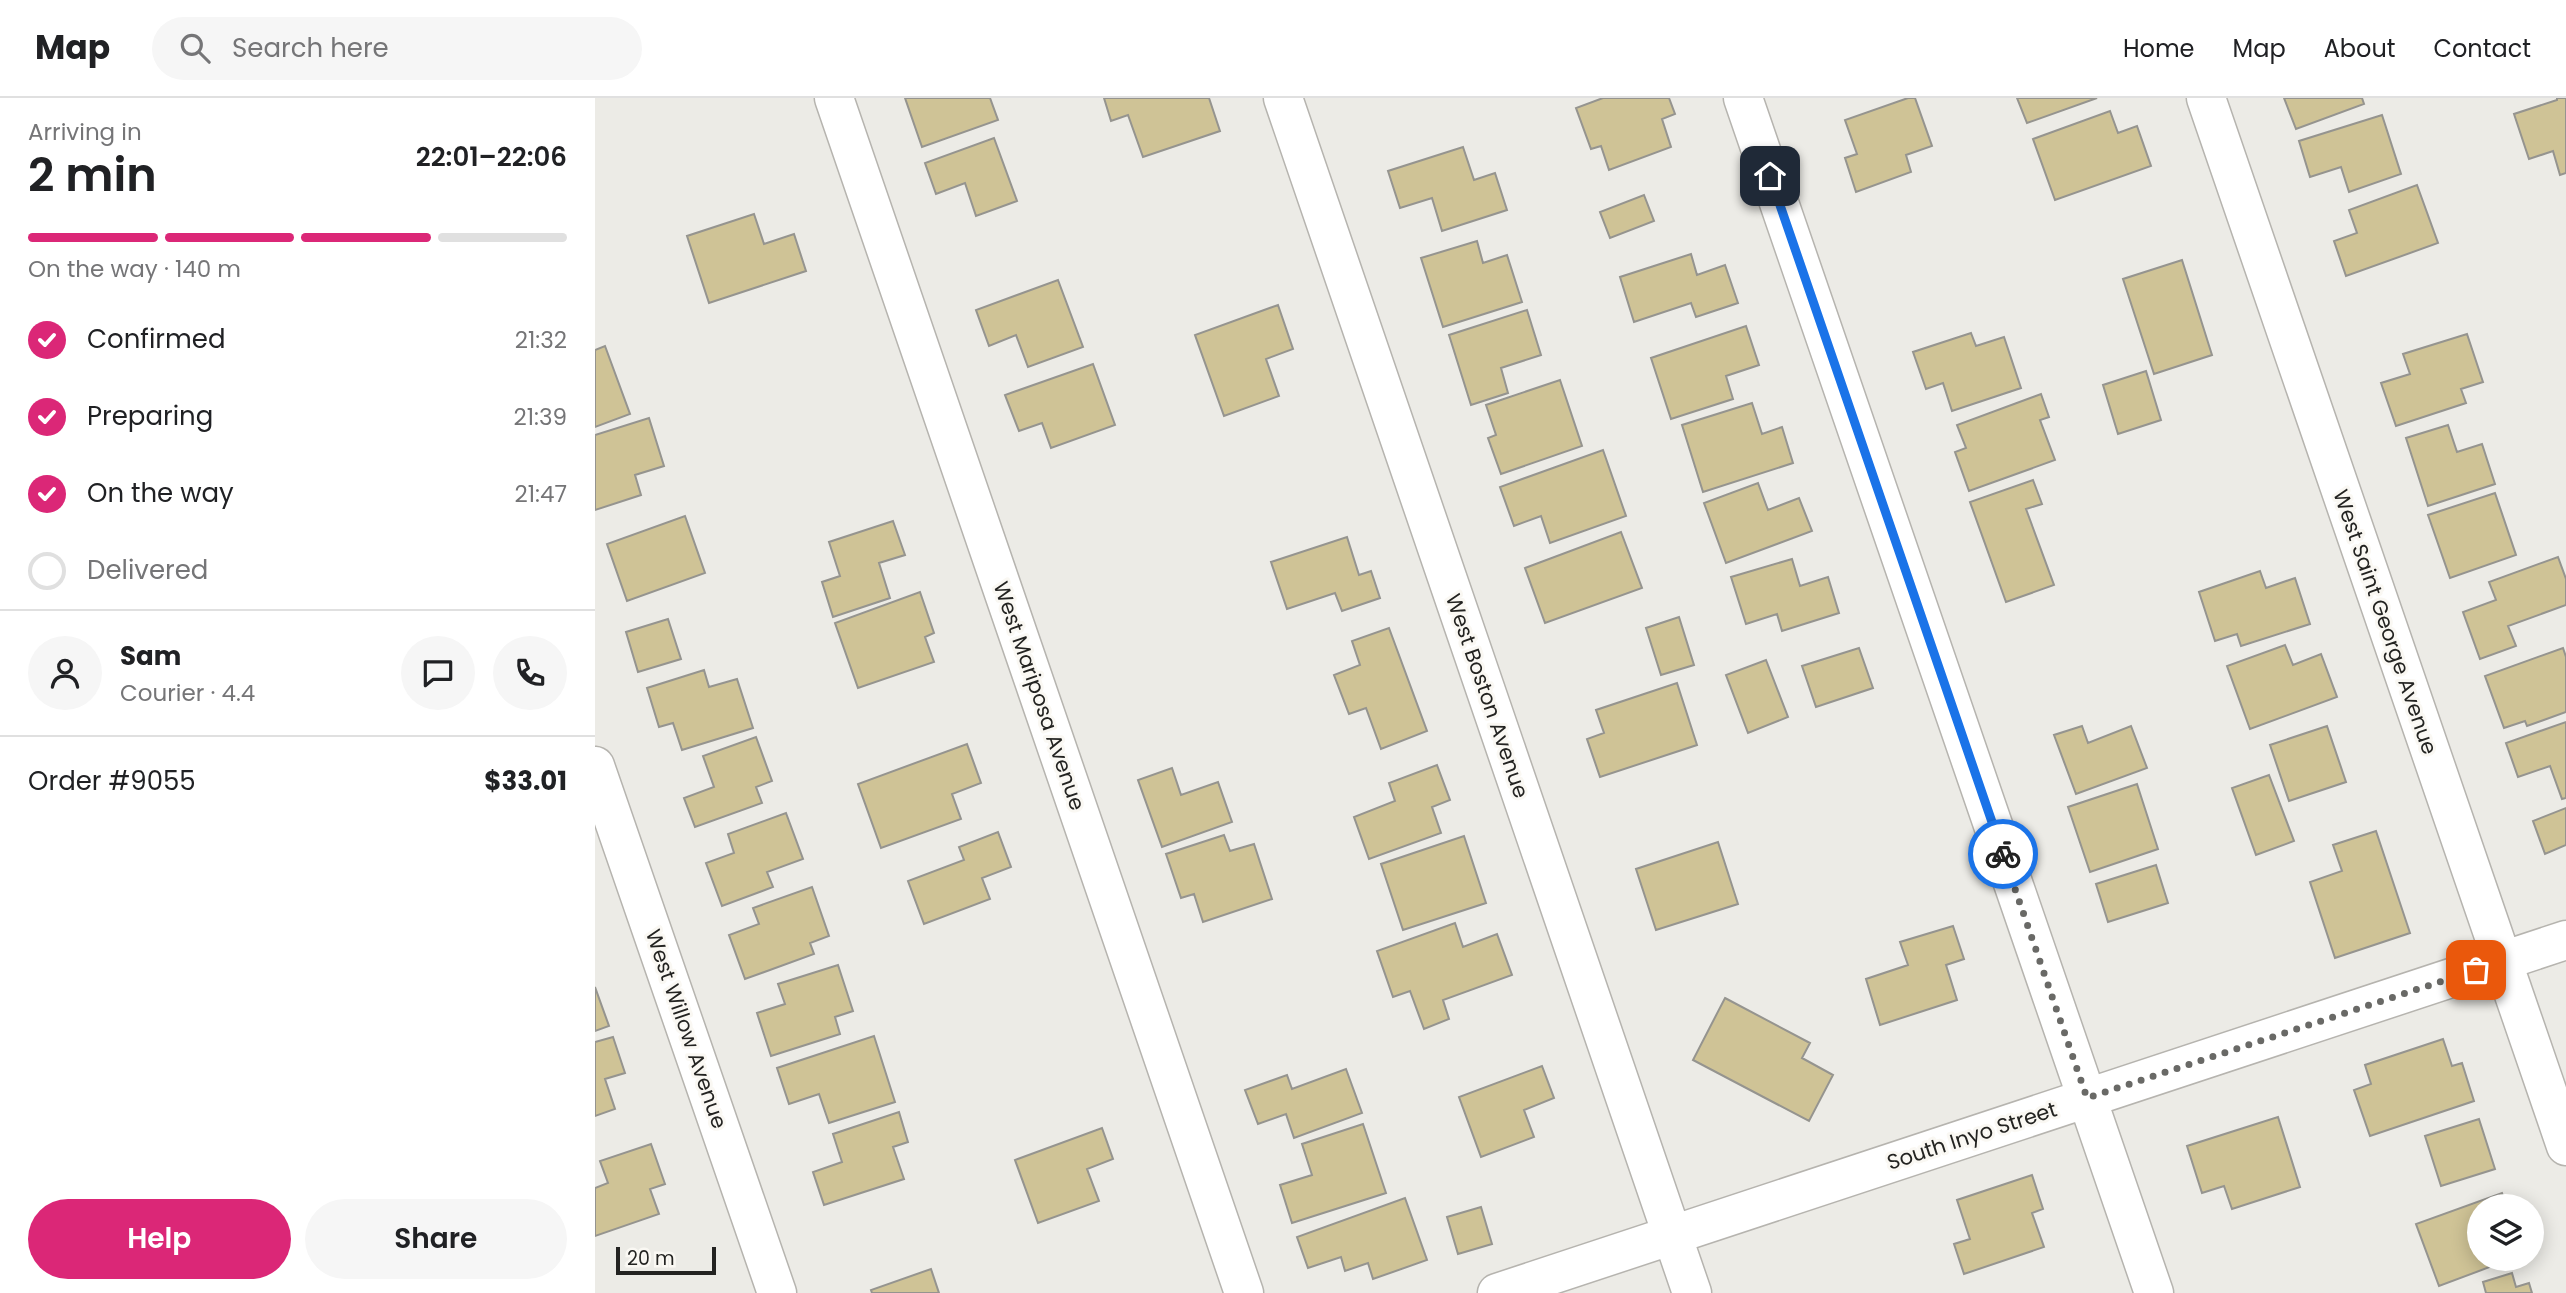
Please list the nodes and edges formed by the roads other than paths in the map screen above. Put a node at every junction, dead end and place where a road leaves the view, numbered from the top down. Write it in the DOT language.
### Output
graph roads {
  1 [pos="834,98"];
  2 [pos="1283,98"];
  3 [pos="1743,98"];
  4 [pos="2206,98"];
  5 [pos="595,766"];
  6 [pos="2566,940"];
  7 [pos="2502,961"];
  8 [pos="2087,1098"];
  9 [pos="2566,1146"];
  10 [pos="1672,1236"];
  11 [pos="778,1293"];
  12 [pos="1244,1293"];
  13 [pos="1497,1293"];
  14 [pos="1692,1293"];
  15 [pos="2154,1293"];
  1 -- 12 [label="street, West Mariposa Avenue"];
  2 -- 10 [label="street, West Boston Avenue"];
  3 -- 8 [label="street"];
  4 -- 7 [label="street, West Saint George Avenue"];
  5 -- 11 [label="street, West Willow Avenue"];
  6 -- 7 [label="street, South Inyo Street"];
  7 -- 8 [label="street, South Inyo Street"];
  7 -- 9 [label="street, West Saint George Avenue"];
  8 -- 10 [label="street, South Inyo Street"];
  8 -- 15 [label="street"];
  10 -- 13 [label="street, South Inyo Street"];
  10 -- 14 [label="street, West Boston Avenue"];
}
